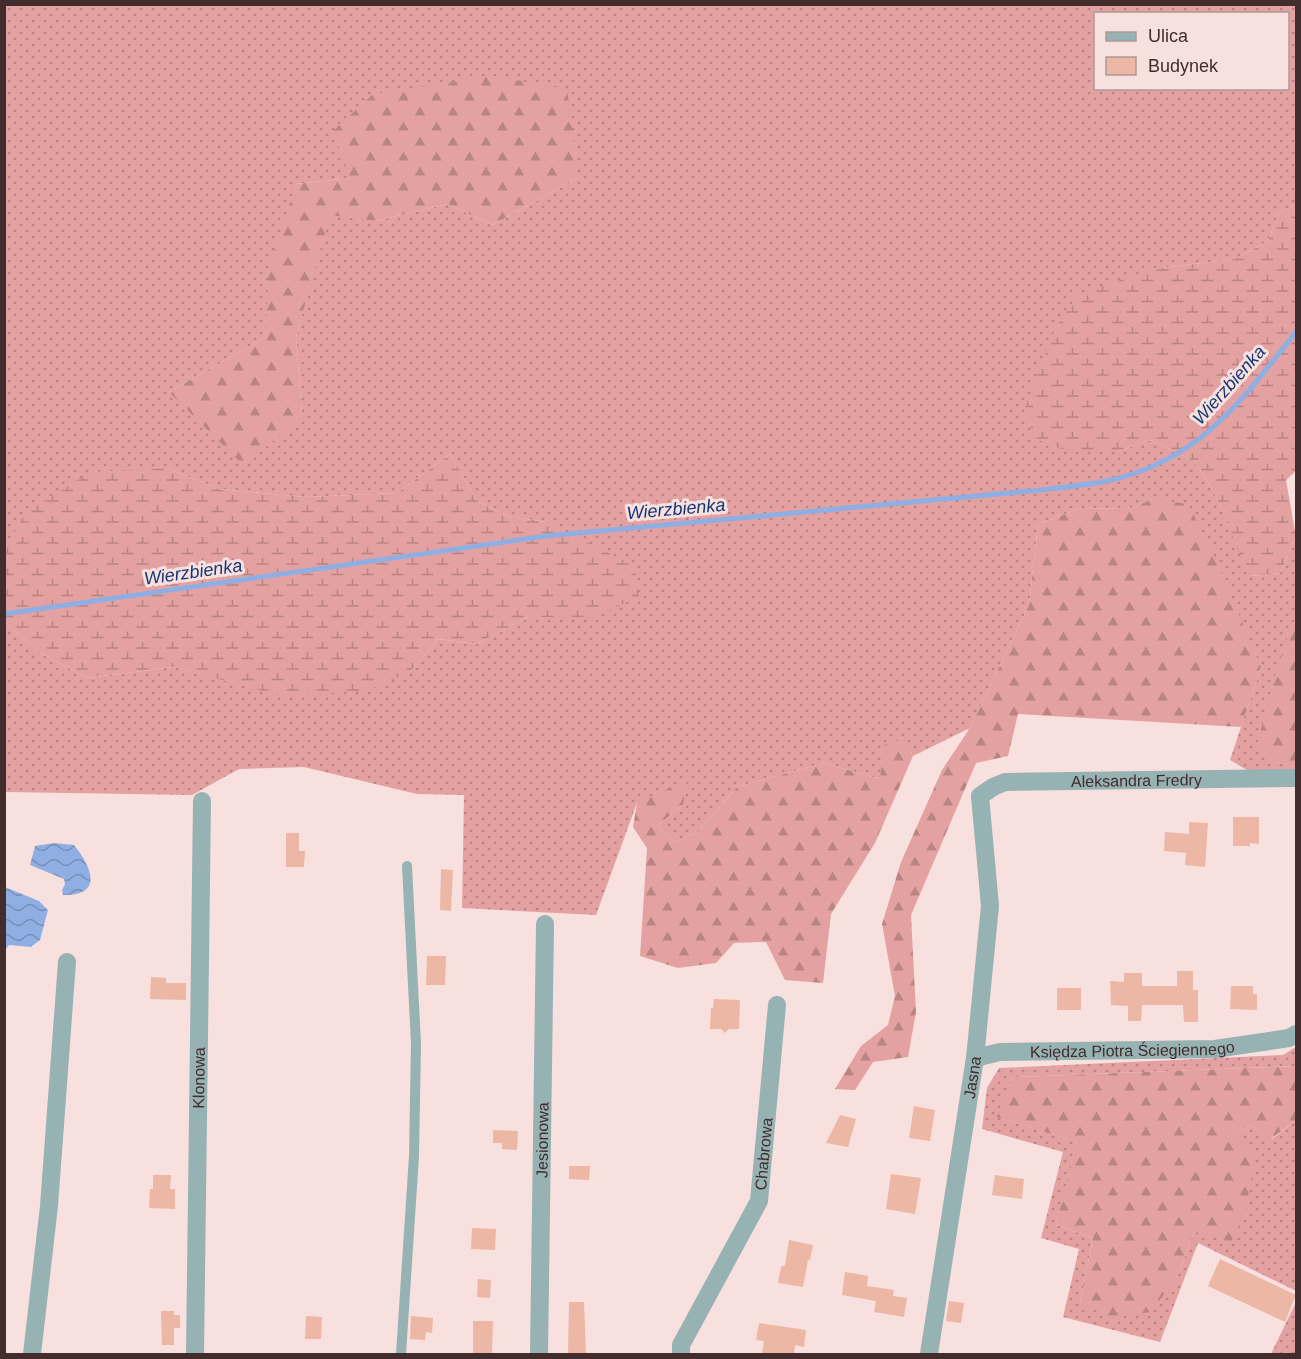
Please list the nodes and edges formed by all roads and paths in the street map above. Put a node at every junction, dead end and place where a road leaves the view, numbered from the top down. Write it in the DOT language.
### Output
graph roads {
  1 [pos="1296,778"];
  2 [pos="980,796"];
  3 [pos="202,801"];
  4 [pos="407,866"];
  5 [pos="544,924"];
  6 [pos="67,962"];
  7 [pos="777,1005"];
  8 [pos="1293,1036"];
  9 [pos="975,1058"];
  10 [pos="32,1354"];
  11 [pos="195,1354"];
  12 [pos="401,1354"];
  13 [pos="540,1354"];
  14 [pos="681,1354"];
  15 [pos="929,1354"];
  1 -- 2 [label="street, Aleksandra Fredry"];
  2 -- 9 [label="street, Jasna"];
  3 -- 11 [label="street, Klonowa"];
  4 -- 12 [label="lane"];
  5 -- 13 [label="street, Jesionowa"];
  6 -- 10 [label="street"];
  7 -- 14 [label="street, Chabrowa"];
  8 -- 9 [label="street, Księdza Piotra Ściegiennego"];
  9 -- 15 [label="street, Jasna"];
}
